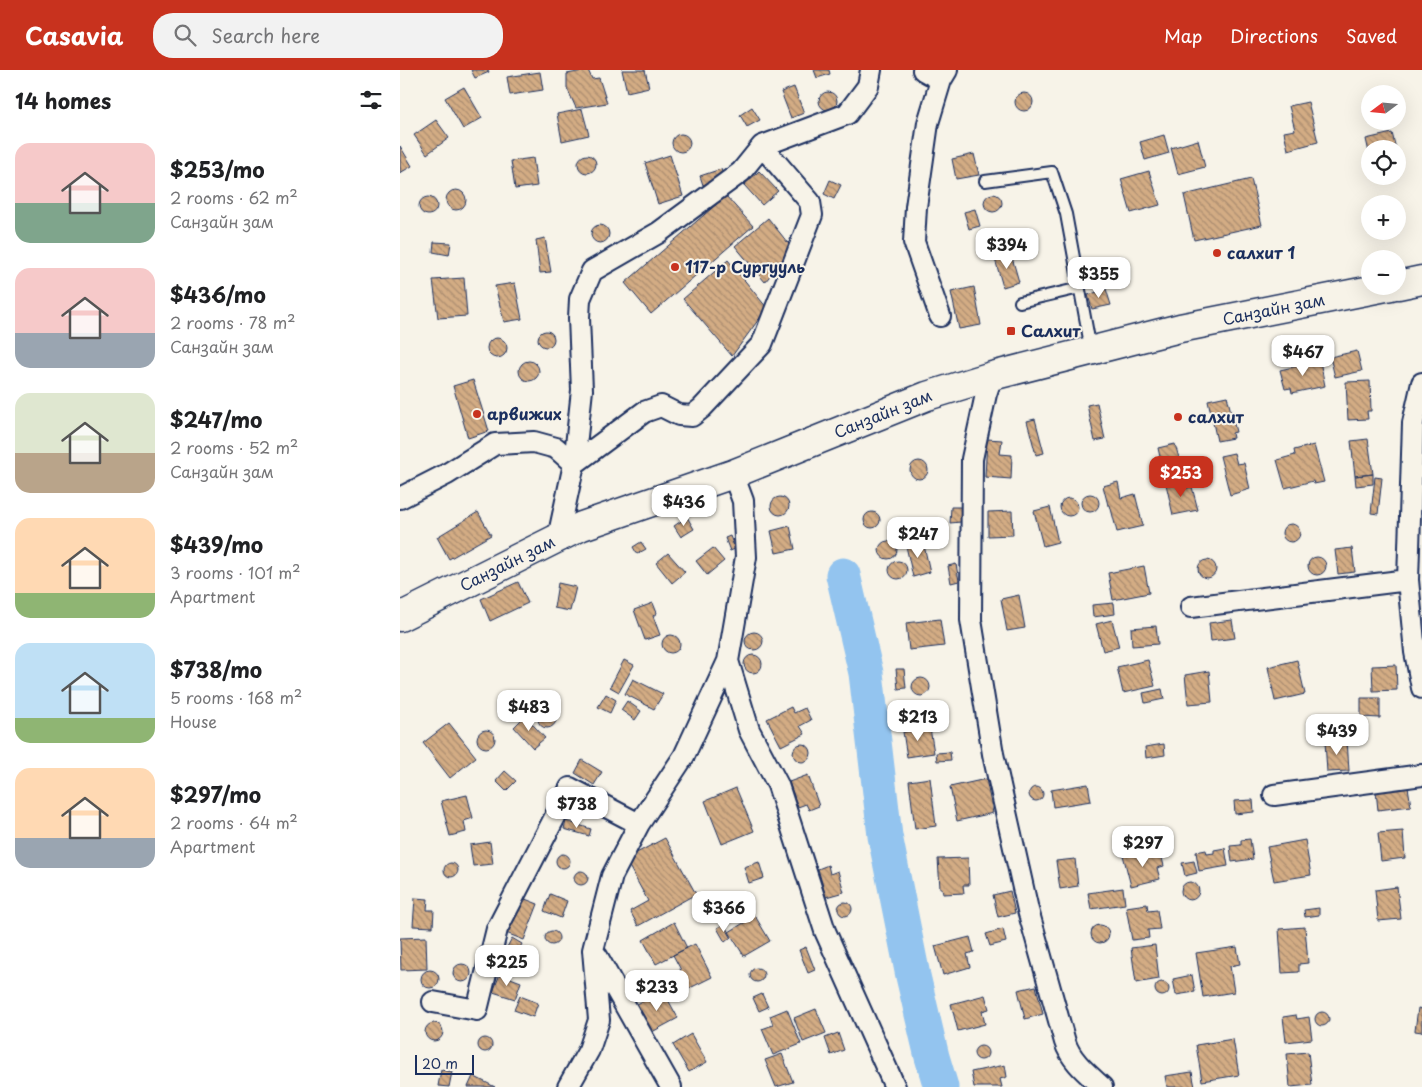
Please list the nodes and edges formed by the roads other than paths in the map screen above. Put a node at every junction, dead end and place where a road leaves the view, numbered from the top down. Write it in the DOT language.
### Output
graph roads {
  1 [pos="871,70"];
  2 [pos="923,70"];
  3 [pos="944,75"];
  4 [pos="762,146"];
  5 [pos="985,181"];
  6 [pos="1422,280"];
  7 [pos="1406,283"];
  8 [pos="1080,288"];
  9 [pos="1361,292"];
  10 [pos="1020,302"];
  11 [pos="940,316"];
  12 [pos="1091,350"];
  13 [pos="992,376"];
  14 [pos="1422,383"];
  15 [pos="574,464"];
  16 [pos="732,474"];
  17 [pos="400,498"];
  18 [pos="558,538"];
  19 [pos="1408,580"];
  20 [pos="1191,607"];
  21 [pos="400,617"];
  22 [pos="1418,652"];
  23 [pos="728,661"];
  24 [pos="1422,688"];
  25 [pos="1422,776"];
  26 [pos="1274,795"];
  27 [pos="639,824"];
  28 [pos="593,950"];
  29 [pos="433,1002"];
  30 [pos="568,1087"];
  31 [pos="670,1087"];
  32 [pos="894,1087"];
  33 [pos="1102,1087"];
  1 -- 4 [label="street"];
  2 -- 3 [label="street"];
  3 -- 11 [label="street"];
  4 -- 15 [label="street"];
  4 -- 15 [label="street"];
  5 -- 8 [label="lane"];
  6 -- 7 [label="main road"];
  8 -- 10 [label="lane"];
  8 -- 12 [label="lane"];
  9 -- 12 [label="main road, Санзайн зам"];
  12 -- 13 [label="main road, Санзайн зам"];
  13 -- 16 [label="main road, Санзайн зам"];
  13 -- 33 [label="street"];
  14 -- 19 [label="street"];
  15 -- 17 [label="street"];
  15 -- 18 [label="street"];
  16 -- 18 [label="main road, Санзайн зам"];
  16 -- 23 [label="street"];
  18 -- 21 [label="main road, Санзайн зам"];
  19 -- 20 [label="street"];
  19 -- 22 [label="street"];
  22 -- 24 [label="street"];
  23 -- 27 [label="street"];
  23 -- 32 [label="street"];
  25 -- 26 [label="street"];
  27 -- 28 [label="street"];
  27 -- 29 [label="street"];
  28 -- 30 [label="street"];
  28 -- 31 [label="street"];
}
